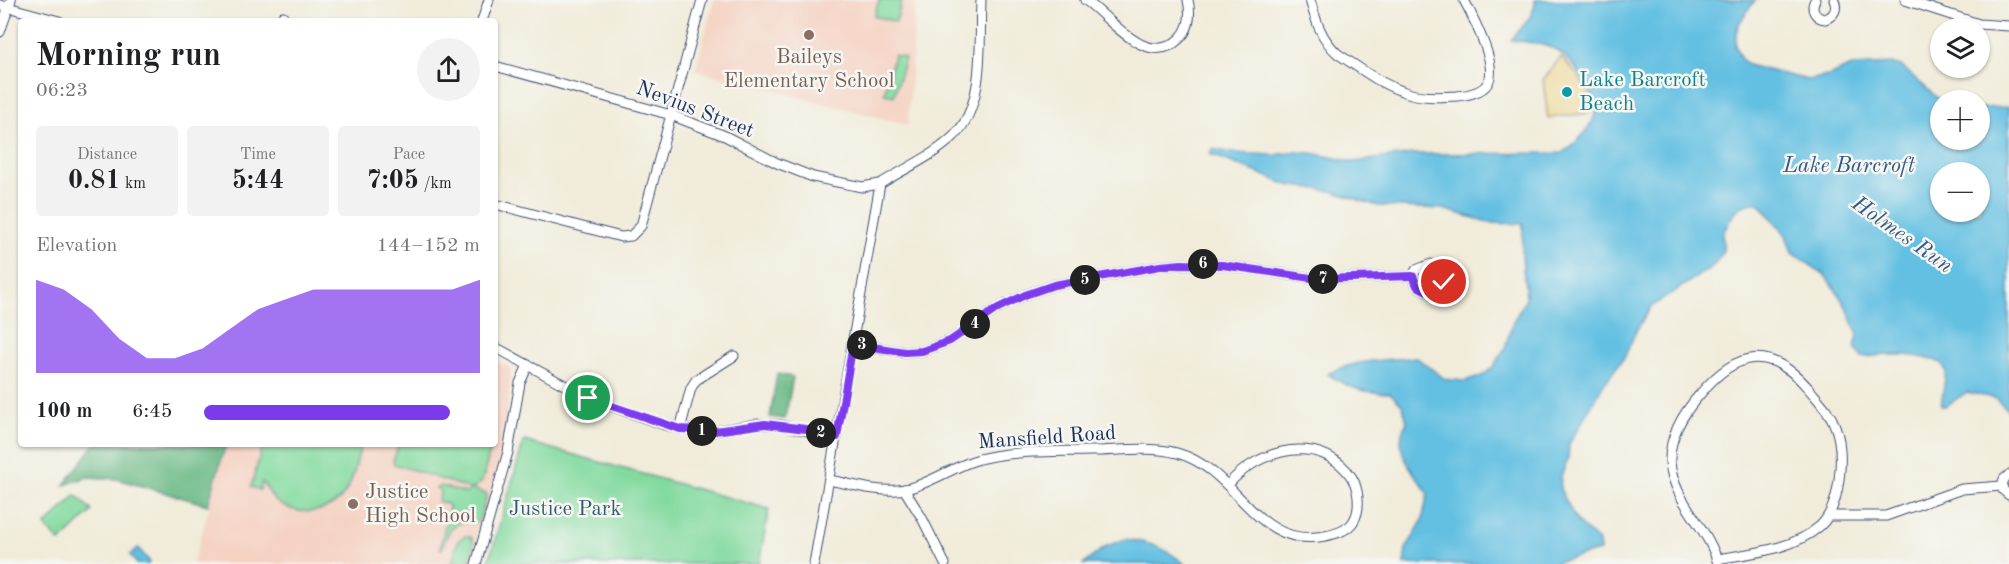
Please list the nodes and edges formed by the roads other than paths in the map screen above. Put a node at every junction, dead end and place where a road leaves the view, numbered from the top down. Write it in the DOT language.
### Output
graph roads {
  1 [pos="489,0"];
  2 [pos="701,0"];
  3 [pos="981,0"];
  4 [pos="1085,0"];
  5 [pos="1188,0"];
  6 [pos="1310,0"];
  7 [pos="1464,0"];
  8 [pos="1815,0"];
  9 [pos="1834,0"];
  10 [pos="1905,0"];
  11 [pos="7,4"];
  12 [pos="50,18"];
  13 [pos="483,18"];
  14 [pos="2009,26"];
  15 [pos="0,32"];
  16 [pos="498,67"];
  17 [pos="671,115"];
  18 [pos="880,184"];
  19 [pos="498,205"];
  20 [pos="1413,276"];
  21 [pos="853,344"];
  22 [pos="498,349"];
  23 [pos="734,356"];
  24 [pos="528,365"];
  25 [pos="680,429"];
  26 [pos="837,437"];
  27 [pos="2009,475"];
  28 [pos="829,480"];
  29 [pos="1228,485"];
  30 [pos="2002,486"];
  31 [pos="904,489"];
  32 [pos="2009,495"];
  33 [pos="1828,516"];
  34 [pos="1718,562"];
  35 [pos="476,564"];
  36 [pos="814,564"];
  37 [pos="945,564"];
  1 -- 13 [label="street"];
  2 -- 17 [label="street"];
  3 -- 18 [label="street"];
  4 -- 5 [label="street"];
  6 -- 7 [label="street"];
  8 -- 9 [label="street"];
  10 -- 14 [label="street"];
  11 -- 12 [label="street"];
  11 -- 15 [label="street"];
  16 -- 17 [label="street, Nevius Street"];
  17 -- 18 [label="street, Nevius Street"];
  17 -- 19 [label="street"];
  18 -- 21 [label="street"];
  20 -- 21 [label="street"];
  21 -- 26 [label="street"];
  22 -- 24 [label="street"];
  23 -- 25 [label="street"];
  24 -- 25 [label="street"];
  24 -- 35 [label="street"];
  25 -- 26 [label="street"];
  26 -- 28 [label="street"];
  27 -- 30 [label="street"];
  28 -- 31 [label="street, Mansfield Road"];
  28 -- 36 [label="street"];
  29 -- 29 [label="street, Mansfield Road"];
  29 -- 31 [label="street, Mansfield Road"];
  30 -- 32 [label="street"];
  30 -- 33 [label="street"];
  31 -- 37 [label="street"];
  33 -- 34 [label="street"];
  33 -- 34 [label="street"];
}
